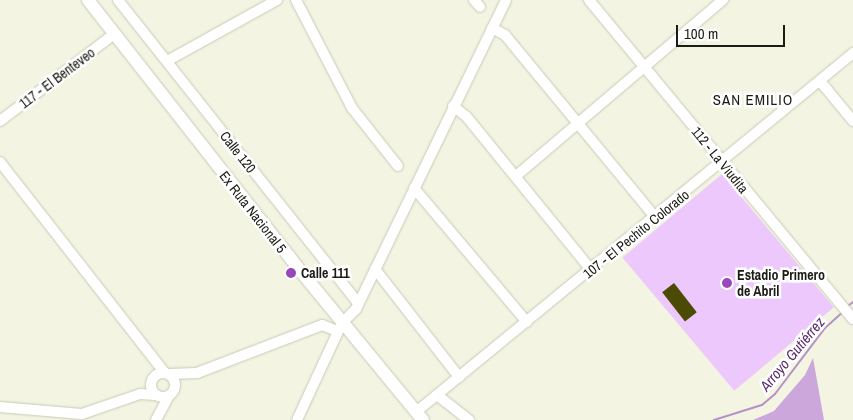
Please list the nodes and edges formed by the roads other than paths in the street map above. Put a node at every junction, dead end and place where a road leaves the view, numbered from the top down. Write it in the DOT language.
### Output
graph roads {
  1 [pos="88,0"];
  2 [pos="118,0"];
  3 [pos="277,0"];
  4 [pos="296,0"];
  5 [pos="506,0"];
  6 [pos="590,0"];
  7 [pos="723,0"];
  8 [pos="492,28"];
  9 [pos="114,34"];
  10 [pos="853,53"];
  11 [pos="167,62"];
  12 [pos="644,66"];
  13 [pos="820,81"];
  14 [pos="453,106"];
  15 [pos="853,121"];
  16 [pos="0,122"];
  17 [pos="578,123"];
  18 [pos="0,162"];
  19 [pos="722,164"];
  20 [pos="398,166"];
  21 [pos="516,176"];
  22 [pos="414,188"];
  23 [pos="655,217"];
  24 [pos="375,269"];
  25 [pos="591,270"];
  26 [pos="358,304"];
  27 [pos="852,318"];
  28 [pos="527,322"];
  29 [pos="340,327"];
  30 [pos="197,373"];
  31 [pos="160,374"];
  32 [pos="459,377"];
  33 [pos="140,394"];
  34 [pos="437,395"];
  35 [pos="164,397"];
  36 [pos="0,407"];
  37 [pos="419,416"];
  38 [pos="156,420"];
  39 [pos="297,420"];
  40 [pos="469,420"];
  1 -- 9 [label="main road, Ex Ruta Nacional 5"];
  2 -- 11 [label="street, Calle 120"];
  3 -- 11 [label="street"];
  4 -- 20 [label="street"];
  5 -- 8 [label="street"];
  6 -- 12 [label="street, 112 - La Viudita"];
  7 -- 12 [label="street"];
  8 -- 14 [label="street"];
  8 -- 17 [label="street"];
  9 -- 16 [label="street, 117 - El Benteveo"];
  9 -- 29 [label="main road, Ex Ruta Nacional 5"];
  10 -- 13 [label="street, 107 - El Pechito Colorado"];
  11 -- 26 [label="street, Calle 120"];
  12 -- 17 [label="street"];
  12 -- 19 [label="street, 112 - La Viudita"];
  13 -- 15 [label="street"];
  13 -- 19 [label="street, 107 - El Pechito Colorado"];
  14 -- 21 [label="street"];
  14 -- 22 [label="street"];
  17 -- 21 [label="street"];
  17 -- 23 [label="street"];
  18 -- 31 [label="street"];
  19 -- 23 [label="street, 107 - El Pechito Colorado"];
  19 -- 27 [label="street, 112 - La Viudita"];
  21 -- 25 [label="street"];
  22 -- 24 [label="street"];
  22 -- 28 [label="street"];
  23 -- 25 [label="street, 107 - El Pechito Colorado"];
  24 -- 26 [label="street"];
  24 -- 32 [label="street"];
  25 -- 28 [label="street, 107 - El Pechito Colorado"];
  26 -- 29 [label="street"];
  28 -- 32 [label="street, 107 - El Pechito Colorado"];
  29 -- 30 [label="street"];
  29 -- 37 [label="main road, Ex Ruta Nacional 5"];
  29 -- 39 [label="street"];
  30 -- 31 [label="street"];
  30 -- 35 [label="street"];
  31 -- 33 [label="street"];
  31 -- 35 [label="street"];
  31 -- 35 [label="street"];
  32 -- 34 [label="street, 107 - El Pechito Colorado"];
  33 -- 35 [label="street"];
  33 -- 36 [label="street"];
  34 -- 37 [label="street, 107 - El Pechito Colorado"];
  34 -- 40 [label="street"];
  35 -- 38 [label="street"];
}
